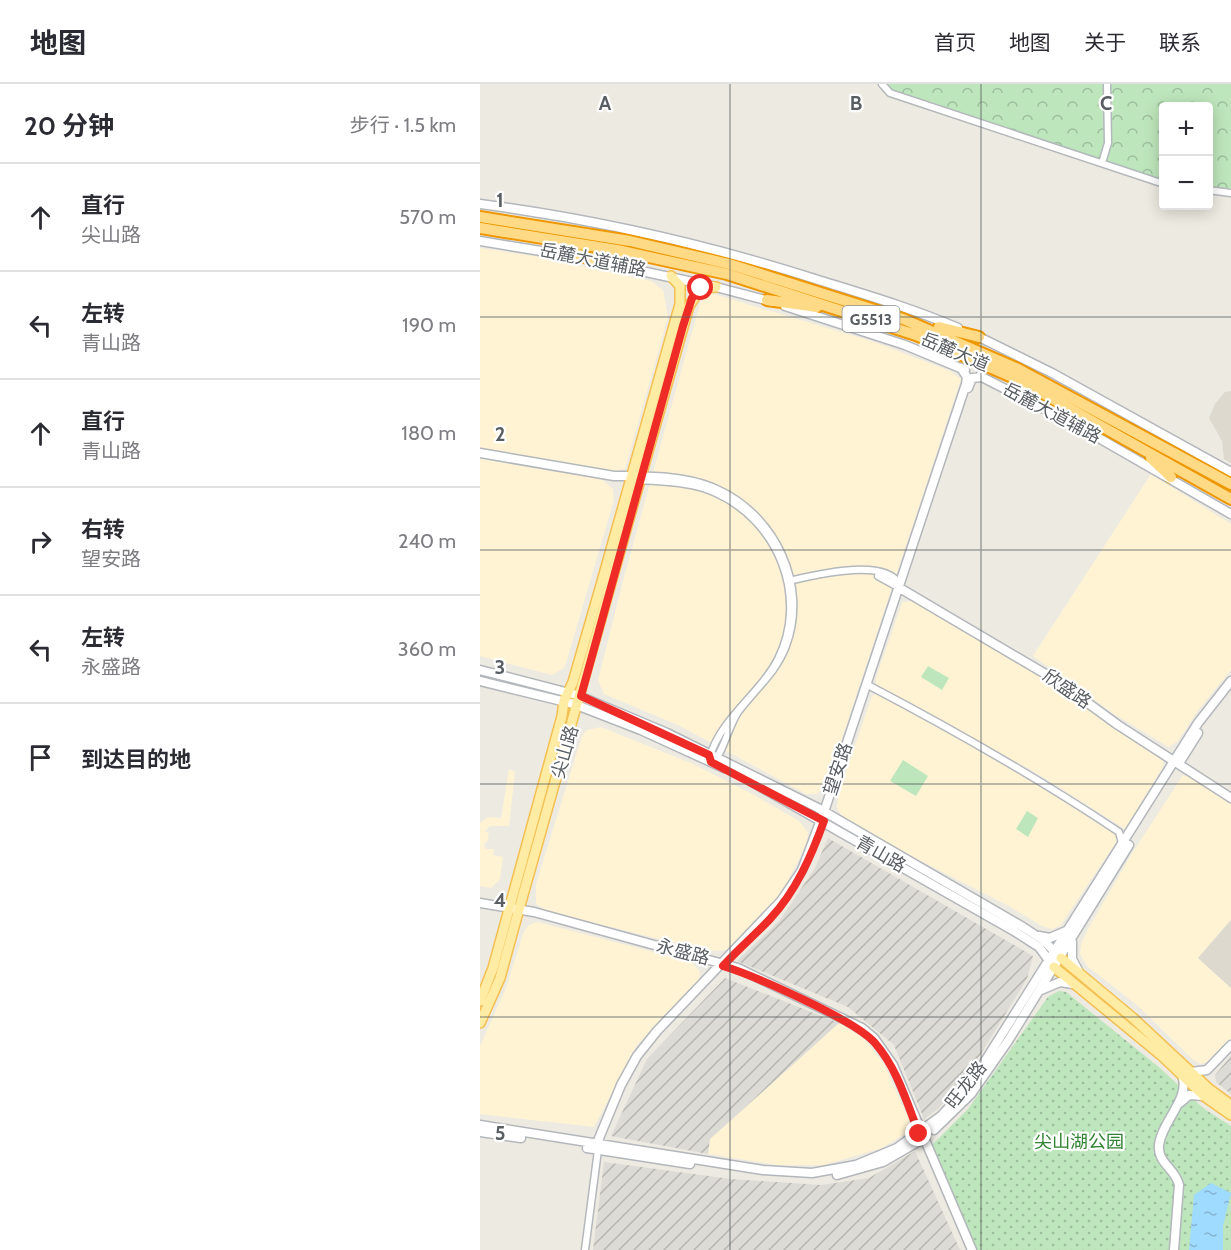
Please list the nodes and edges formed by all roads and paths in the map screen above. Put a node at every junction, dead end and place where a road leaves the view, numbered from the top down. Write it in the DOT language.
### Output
graph roads {
  1 [pos="882,84"];
  2 [pos="1107,84"];
  3 [pos="1102,163"];
  4 [pos="1159,182"];
  5 [pos="1213,191"];
  6 [pos="1231,193"];
  7 [pos="480,204"];
  8 [pos="480,217"];
  9 [pos="480,228"];
  10 [pos="530,235"];
  11 [pos="480,241"];
  12 [pos="595,261"];
  13 [pos="671,276"];
  14 [pos="716,286"];
  15 [pos="767,300"];
  16 [pos="846,311"];
  17 [pos="903,319"];
  18 [pos="979,337"];
  19 [pos="961,368"];
  20 [pos="982,377"];
  21 [pos="1137,446"];
  22 [pos="480,454"];
  23 [pos="1231,472"];
  24 [pos="1171,477"];
  25 [pos="636,478"];
  26 [pos="1231,484"];
  27 [pos="1231,499"];
  28 [pos="1231,514"];
  29 [pos="790,582"];
  30 [pos="900,586"];
  31 [pos="480,670"];
  32 [pos="480,681"];
  33 [pos="1231,681"];
  34 [pos="867,684"];
  35 [pos="1231,689"];
  36 [pos="566,696"];
  37 [pos="580,701"];
  38 [pos="713,758"];
  39 [pos="1178,760"];
  40 [pos="1231,796"];
  41 [pos="824,817"];
  42 [pos="1132,829"];
  43 [pos="1121,846"];
  44 [pos="480,904"];
  45 [pos="515,910"];
  46 [pos="1071,926"];
  47 [pos="1076,934"];
  48 [pos="1031,937"];
  49 [pos="1058,954"];
  50 [pos="723,964"];
  51 [pos="1051,964"];
  52 [pos="1038,976"];
  53 [pos="1083,977"];
  54 [pos="1077,986"];
  55 [pos="1038,992"];
  56 [pos="480,1001"];
  57 [pos="480,1023"];
  58 [pos="1231,1047"];
  59 [pos="1187,1073"];
  60 [pos="1207,1093"];
  61 [pos="1231,1105"];
  62 [pos="1231,1115"];
  63 [pos="480,1125"];
  64 [pos="480,1132"];
  65 [pos="921,1136"];
  66 [pos="597,1147"];
  67 [pos="585,1250"];
  68 [pos="970,1250"];
  69 [pos="1175,1250"];
  1 -- 3 [label="street"];
  2 -- 3 [label="street"];
  3 -- 4 [label="street"];
  5 -- 6 [label="street"];
  7 -- 18 [label="main road, 岳麓大道辅路"];
  8 -- 17 [label="highway, 岳麓大道 / G5513"];
  9 -- 10 [label="highway, 岳麓大道 / G5513"];
  10 -- 12 [label="highway"];
  10 -- 16 [label="highway, 岳麓大道 / G5513"];
  11 -- 12 [label="main road, 岳麓大道辅路"];
  12 -- 13 [label="main road, 岳麓大道辅路"];
  13 -- 14 [label="main road, 岳麓大道辅路"];
  13 -- 25 [label="main road, 尖山路"];
  14 -- 15 [label="main road, 岳麓大道辅路"];
  14 -- 25 [label="main road, 尖山路"];
  15 -- 16 [label="highway"];
  15 -- 19 [label="main road, 岳麓大道辅路"];
  16 -- 21 [label="highway, 岳麓大道 / G5513"];
  17 -- 18 [label="highway"];
  17 -- 26 [label="highway, 岳麓大道 / G5513"];
  18 -- 23 [label="main road, 岳麓大道辅路"];
  19 -- 20 [label="main road, 岳麓大道辅路"];
  19 -- 30 [label="main road, 望安路"];
  20 -- 24 [label="main road, 岳麓大道辅路"];
  20 -- 30 [label="main road, 望安路"];
  21 -- 24 [label="highway"];
  21 -- 27 [label="highway, 岳麓大道 / G5513"];
  22 -- 25 [label="main road"];
  24 -- 28 [label="main road, 岳麓大道辅路"];
  25 -- 29 [label="street"];
  25 -- 36 [label="main road, 尖山路"];
  25 -- 37 [label="main road, 尖山路"];
  29 -- 30 [label="street"];
  29 -- 38 [label="street"];
  30 -- 34 [label="main road, 望安路"];
  30 -- 39 [label="main road, 欣盛路"];
  31 -- 36 [label="main road, 青山路"];
  32 -- 36 [label="main road, 青山路"];
  33 -- 39 [label="main road, 旺龙路"];
  34 -- 41 [label="main road, 望安路"];
  34 -- 42 [label="street"];
  34 -- 43 [label="street"];
  35 -- 39 [label="main road, 旺龙路"];
  36 -- 37 [label="main road, 青山路"];
  36 -- 45 [label="main road, 尖山路"];
  37 -- 38 [label="main road, 青山路"];
  37 -- 45 [label="main road, 尖山路"];
  38 -- 41 [label="main road, 青山路"];
  39 -- 40 [label="main road, 欣盛路"];
  39 -- 42 [label="main road, 旺龙路"];
  39 -- 47 [label="main road, 旺龙路"];
  41 -- 48 [label="main road, 青山路"];
  41 -- 50 [label="main road, 望安路"];
  42 -- 43 [label="main road, 旺龙路"];
  43 -- 46 [label="main road, 旺龙路"];
  44 -- 45 [label="main road, 永盛路"];
  45 -- 50 [label="main road, 永盛路"];
  45 -- 56 [label="main road, 尖山路"];
  45 -- 57 [label="main road, 尖山路"];
  46 -- 48 [label="main road"];
  46 -- 49 [label="main road, 旺龙路"];
  47 -- 49 [label="main road, 旺龙路"];
  47 -- 53 [label="main road"];
  48 -- 49 [label="main road, 青山路"];
  48 -- 51 [label="main road, 青山路"];
  48 -- 52 [label="main road"];
  49 -- 51 [label="main road, 旺龙路"];
  49 -- 53 [label="main road, 青山路"];
  50 -- 65 [label="main road, 永盛路"];
  50 -- 66 [label="main road, 望安路"];
  51 -- 52 [label="main road, 旺龙路"];
  51 -- 54 [label="main road, 青山路"];
  51 -- 55 [label="main road, 旺龙路"];
  52 -- 65 [label="main road, 旺龙路"];
  53 -- 59 [label="main road, 青山路"];
  54 -- 55 [label="main road"];
  54 -- 59 [label="main road, 青山路"];
  55 -- 65 [label="main road, 旺龙路"];
  58 -- 59 [label="main road"];
  58 -- 60 [label="main road"];
  59 -- 60 [label="main road, 青山路"];
  59 -- 69 [label="main road"];
  60 -- 61 [label="main road, 青山路"];
  60 -- 62 [label="main road, 青山路"];
  60 -- 69 [label="main road"];
  63 -- 66 [label="main road, 旺龙路"];
  64 -- 66 [label="main road, 旺龙路"];
  65 -- 66 [label="main road, 旺龙路"];
  65 -- 68 [label="main road, 永盛路"];
  66 -- 67 [label="street"];
}
